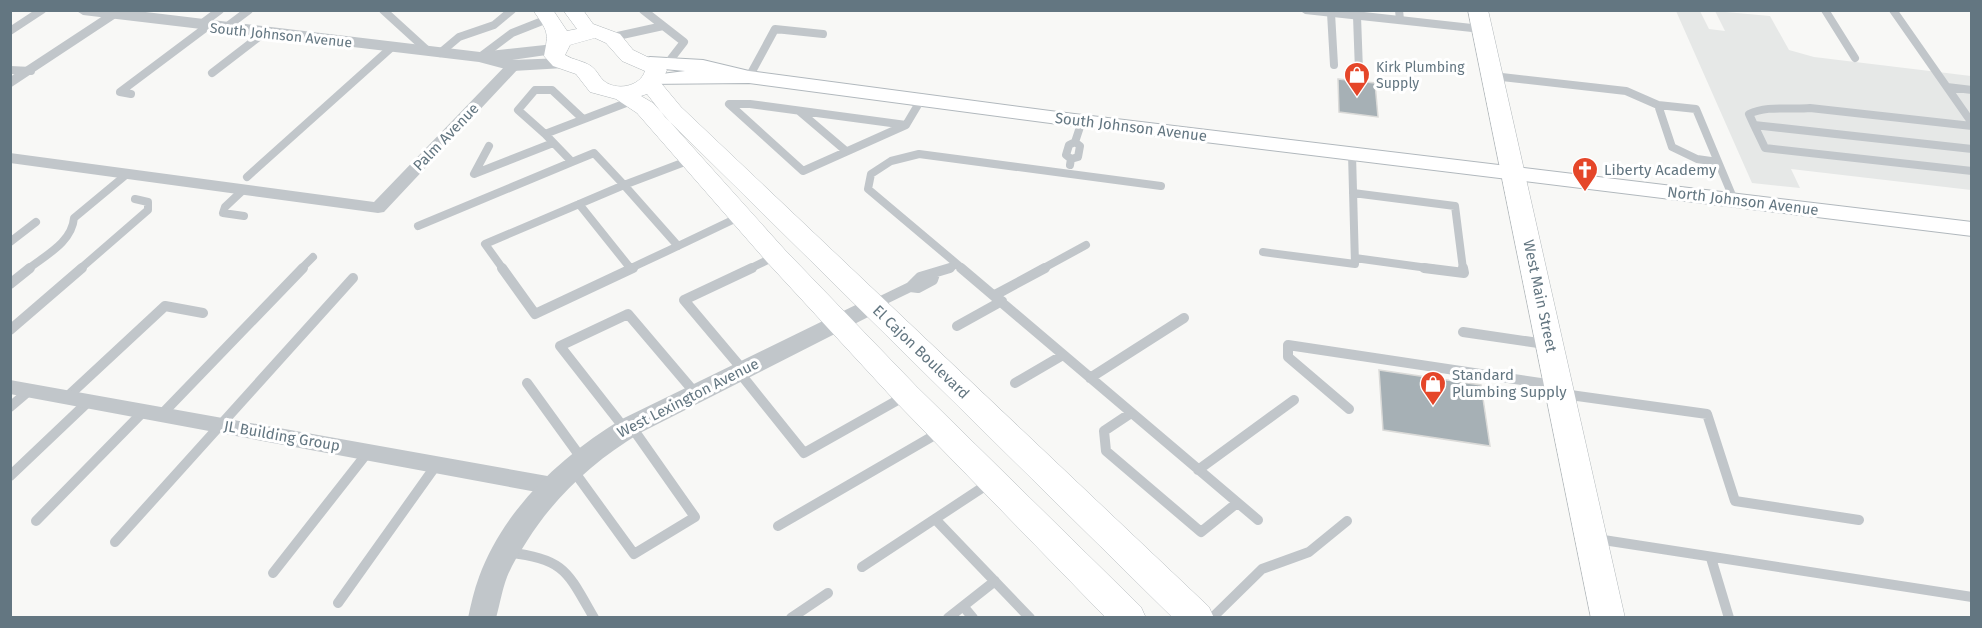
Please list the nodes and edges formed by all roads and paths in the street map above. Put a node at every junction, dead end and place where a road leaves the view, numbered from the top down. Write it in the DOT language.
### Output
graph roads {
  1 [pos="42,10"];
  2 [pos="83,10"];
  3 [pos="220,10"];
  4 [pos="249,10"];
  5 [pos="383,10"];
  6 [pos="512,10"];
  7 [pos="572,10"];
  8 [pos="643,10"];
  9 [pos="1305,10"];
  10 [pos="1825,10"];
  11 [pos="1887,10"];
  12 [pos="1893,11"];
  13 [pos="119,13"];
  14 [pos="1331,13"];
  15 [pos="546,14"];
  16 [pos="1359,14"];
  17 [pos="1400,15"];
  18 [pos="1479,20"];
  19 [pos="494,25"];
  20 [pos="663,26"];
  21 [pos="211,27"];
  22 [pos="10,31"];
  23 [pos="264,33"];
  24 [pos="604,34"];
  25 [pos="823,34"];
  26 [pos="505,36"];
  27 [pos="392,47"];
  28 [pos="434,52"];
  29 [pos="559,52"];
  30 [pos="480,57"];
  31 [pos="1855,58"];
  32 [pos="1334,65"];
  33 [pos="513,66"];
  34 [pos="10,69"];
  35 [pos="31,70"];
  36 [pos="1359,71"];
  37 [pos="212,73"];
  38 [pos="655,73"];
  39 [pos="1492,76"];
  40 [pos="749,77"];
  41 [pos="10,84"];
  42 [pos="1947,87"];
  43 [pos="1971,90"];
  44 [pos="131,94"];
  45 [pos="627,97"];
  46 [pos="922,98"];
  47 [pos="1658,105"];
  48 [pos="800,111"];
  49 [pos="583,119"];
  50 [pos="1082,121"];
  51 [pos="1971,124"];
  52 [pos="906,125"];
  53 [pos="1754,125"];
  54 [pos="545,134"];
  55 [pos="553,143"];
  56 [pos="489,146"];
  57 [pos="1971,149"];
  58 [pos="846,151"];
  59 [pos="1352,154"];
  60 [pos="10,158"];
  61 [pos="690,160"];
  62 [pos="572,162"];
  63 [pos="1718,162"];
  64 [pos="1971,171"];
  65 [pos="127,174"];
  66 [pos="1067,174"];
  67 [pos="1514,174"];
  68 [pos="245,184"];
  69 [pos="624,185"];
  70 [pos="1161,186"];
  71 [pos="1353,193"];
  72 [pos="135,199"];
  73 [pos="1734,200"];
  74 [pos="579,204"];
  75 [pos="244,216"];
  76 [pos="741,216"];
  77 [pos="36,222"];
  78 [pos="418,226"];
  79 [pos="1971,229"];
  80 [pos="10,242"];
  81 [pos="1086,245"];
  82 [pos="678,246"];
  83 [pos="1263,252"];
  84 [pos="776,256"];
  85 [pos="313,257"];
  86 [pos="1355,258"];
  87 [pos="957,264"];
  88 [pos="631,268"];
  89 [pos="353,278"];
  90 [pos="10,284"];
  91 [pos="998,298"];
  92 [pos="872,305"];
  93 [pos="203,313"];
  94 [pos="1184,318"];
  95 [pos="839,321"];
  96 [pos="957,326"];
  97 [pos="10,330"];
  98 [pos="1462,332"];
  99 [pos="1551,345"];
  100 [pos="1063,355"];
  101 [pos="741,371"];
  102 [pos="1090,378"];
  103 [pos="527,383"];
  104 [pos="1015,383"];
  105 [pos="20,389"];
  106 [pos="1560,390"];
  107 [pos="696,394"];
  108 [pos="907,395"];
  109 [pos="67,397"];
  110 [pos="1294,400"];
  111 [pos="89,401"];
  112 [pos="10,408"];
  113 [pos="1349,409"];
  114 [pos="153,413"];
  115 [pos="1131,413"];
  116 [pos="220,425"];
  117 [pos="628,427"];
  118 [pos="942,430"];
  119 [pos="368,452"];
  120 [pos="437,464"];
  121 [pos="578,466"];
  122 [pos="1198,470"];
  123 [pos="10,476"];
  124 [pos="993,481"];
  125 [pos="553,486"];
  126 [pos="1237,503"];
  127 [pos="935,519"];
  128 [pos="1258,520"];
  129 [pos="1858,520"];
  130 [pos="36,521"];
  131 [pos="1347,521"];
  132 [pos="778,526"];
  133 [pos="1591,538"];
  134 [pos="115,542"];
  135 [pos="505,552"];
  136 [pos="1712,558"];
  137 [pos="862,567"];
  138 [pos="273,573"];
  139 [pos="995,581"];
  140 [pos="828,593"];
  141 [pos="1971,597"];
  142 [pos="338,603"];
  143 [pos="963,606"];
  144 [pos="482,618"];
  145 [pos="594,618"];
  146 [pos="791,618"];
  147 [pos="948,618"];
  148 [pos="973,618"];
  149 [pos="1030,618"];
  150 [pos="1129,618"];
  151 [pos="1197,618"];
  152 [pos="1212,618"];
  153 [pos="1608,618"];
  154 [pos="1729,618"];
  1 -- 22 [label="lane"];
  2 -- 13 [label="street, South Johnson Avenue"];
  3 -- 21 [label="lane"];
  4 -- 21 [label="lane"];
  5 -- 28 [label="lane"];
  6 -- 19 [label="lane"];
  7 -- 24 [label="main road"];
  8 -- 20 [label="lane"];
  9 -- 14 [label="street"];
  10 -- 31 [label="lane"];
  11 -- 12 [label="lane"];
  12 -- 42 [label="lane"];
  13 -- 21 [label="street, South Johnson Avenue"];
  13 -- 35 [label="street"];
  14 -- 16 [label="street"];
  14 -- 32 [label="lane"];
  15 -- 26 [label="lane"];
  15 -- 29 [label="main road"];
  16 -- 17 [label="street"];
  16 -- 36 [label="lane"];
  17 -- 18 [label="street"];
  18 -- 39 [label="main road, West Main Street"];
  19 -- 26 [label="lane"];
  19 -- 28 [label="lane"];
  20 -- 24 [label="lane"];
  20 -- 38 [label="lane"];
  21 -- 23 [label="street, South Johnson Avenue"];
  21 -- 44 [label="lane"];
  23 -- 27 [label="street, South Johnson Avenue"];
  23 -- 37 [label="lane"];
  24 -- 29 [label="main road"];
  24 -- 38 [label="main road"];
  25 -- 40 [label="lane"];
  26 -- 30 [label="lane"];
  27 -- 28 [label="street, South Johnson Avenue"];
  27 -- 68 [label="lane"];
  28 -- 30 [label="street, South Johnson Avenue"];
  29 -- 30 [label="street, South Johnson Avenue"];
  29 -- 33 [label="street, South Johnson Avenue"];
  29 -- 45 [label="main road"];
  30 -- 33 [label="street, South Johnson Avenue"];
  33 -- 68 [label="street, Palm Avenue"];
  34 -- 35 [label="lane"];
  35 -- 41 [label="street"];
  38 -- 40 [label="main road, South Johnson Avenue"];
  38 -- 45 [label="main road"];
  38 -- 92 [label="main road, El Cajon Boulevard"];
  39 -- 47 [label="lane"];
  39 -- 67 [label="main road, West Main Street"];
  40 -- 46 [label="main road, South Johnson Avenue"];
  42 -- 43 [label="lane"];
  42 -- 51 [label="lane"];
  45 -- 49 [label="lane"];
  45 -- 61 [label="main road"];
  46 -- 50 [label="main road, South Johnson Avenue"];
  46 -- 52 [label="lane"];
  47 -- 63 [label="lane"];
  47 -- 63 [label="lane"];
  48 -- 52 [label="lane"];
  48 -- 58 [label="lane"];
  48 -- 58 [label="lane"];
  49 -- 54 [label="lane"];
  49 -- 54 [label="lane"];
  50 -- 59 [label="main road, South Johnson Avenue"];
  50 -- 66 [label="lane"];
  51 -- 53 [label="lane"];
  52 -- 58 [label="lane"];
  53 -- 57 [label="lane"];
  53 -- 64 [label="lane"];
  54 -- 55 [label="lane"];
  55 -- 56 [label="lane"];
  55 -- 62 [label="lane"];
  59 -- 67 [label="main road, South Johnson Avenue"];
  59 -- 71 [label="lane"];
  60 -- 65 [label="street"];
  61 -- 69 [label="lane"];
  61 -- 76 [label="main road"];
  62 -- 69 [label="lane"];
  62 -- 78 [label="lane"];
  63 -- 73 [label="lane"];
  65 -- 68 [label="street"];
  65 -- 90 [label="lane"];
  66 -- 70 [label="lane"];
  66 -- 87 [label="lane"];
  67 -- 73 [label="main road, North Johnson Avenue"];
  67 -- 99 [label="main road, West Main Street"];
  68 -- 75 [label="lane"];
  69 -- 74 [label="lane"];
  69 -- 82 [label="lane"];
  71 -- 86 [label="lane"];
  71 -- 86 [label="lane"];
  72 -- 97 [label="lane"];
  73 -- 79 [label="main road, North Johnson Avenue"];
  74 -- 88 [label="lane"];
  74 -- 88 [label="lane"];
  76 -- 82 [label="lane"];
  76 -- 84 [label="main road"];
  77 -- 80 [label="lane"];
  81 -- 91 [label="lane"];
  82 -- 88 [label="lane"];
  83 -- 86 [label="lane"];
  84 -- 95 [label="main road"];
  84 -- 101 [label="lane"];
  85 -- 114 [label="lane"];
  87 -- 91 [label="lane"];
  87 -- 92 [label="lane"];
  89 -- 116 [label="lane"];
  91 -- 96 [label="lane"];
  91 -- 100 [label="lane"];
  92 -- 95 [label="street, West Lexington Avenue"];
  92 -- 151 [label="main road, El Cajon Boulevard"];
  93 -- 109 [label="lane"];
  94 -- 102 [label="lane"];
  95 -- 101 [label="street, West Lexington Avenue"];
  95 -- 108 [label="main road"];
  98 -- 99 [label="lane"];
  99 -- 106 [label="main road, West Main Street"];
  100 -- 102 [label="lane"];
  100 -- 104 [label="lane"];
  101 -- 107 [label="street, West Lexington Avenue"];
  101 -- 108 [label="lane"];
  102 -- 115 [label="lane"];
  103 -- 121 [label="lane"];
  105 -- 109 [label="street, JL Building Group"];
  105 -- 112 [label="lane"];
  106 -- 113 [label="lane"];
  106 -- 129 [label="lane"];
  106 -- 133 [label="main road, West Main Street"];
  107 -- 117 [label="street, West Lexington Avenue"];
  107 -- 117 [label="lane"];
  108 -- 118 [label="main road"];
  109 -- 111 [label="street, JL Building Group"];
  110 -- 122 [label="lane"];
  111 -- 114 [label="street, JL Building Group"];
  111 -- 123 [label="lane"];
  114 -- 116 [label="street, JL Building Group"];
  114 -- 130 [label="lane"];
  115 -- 122 [label="lane"];
  115 -- 126 [label="lane"];
  116 -- 119 [label="street, JL Building Group"];
  116 -- 134 [label="lane"];
  117 -- 121 [label="street, West Lexington Avenue"];
  117 -- 121 [label="lane"];
  118 -- 124 [label="main road"];
  118 -- 132 [label="lane"];
  119 -- 120 [label="street, JL Building Group"];
  119 -- 138 [label="lane"];
  120 -- 125 [label="street, JL Building Group"];
  120 -- 142 [label="lane"];
  121 -- 125 [label="street, West Lexington Avenue"];
  122 -- 126 [label="lane"];
  124 -- 127 [label="lane"];
  124 -- 150 [label="main road"];
  125 -- 135 [label="street, West Lexington Avenue"];
  126 -- 128 [label="lane"];
  127 -- 137 [label="lane"];
  127 -- 139 [label="lane"];
  131 -- 152 [label="lane"];
  133 -- 136 [label="lane"];
  133 -- 153 [label="main road, West Main Street"];
  135 -- 144 [label="street, West Lexington Avenue"];
  135 -- 145 [label="lane"];
  136 -- 141 [label="lane"];
  136 -- 154 [label="lane"];
  139 -- 143 [label="lane"];
  139 -- 149 [label="lane"];
  140 -- 146 [label="lane"];
  143 -- 147 [label="lane"];
  143 -- 148 [label="lane"];
}
